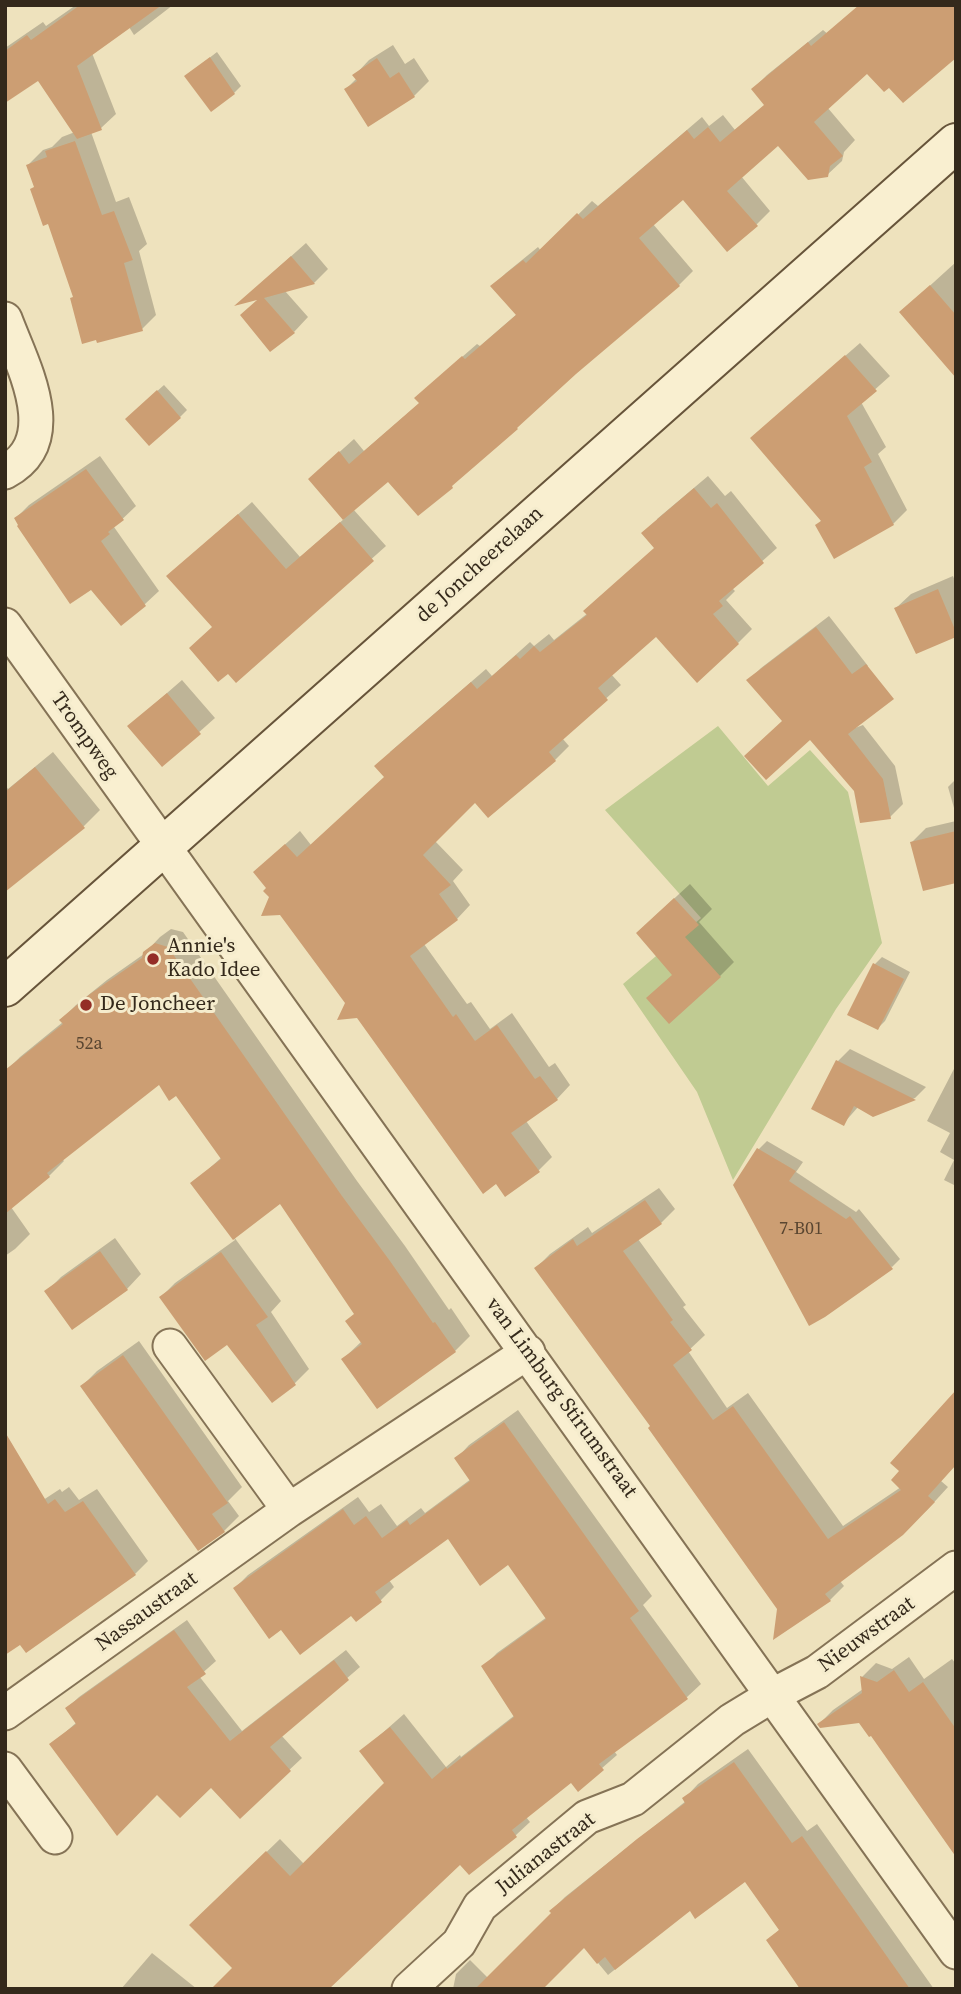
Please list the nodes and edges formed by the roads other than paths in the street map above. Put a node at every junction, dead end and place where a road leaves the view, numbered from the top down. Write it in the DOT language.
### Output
graph roads {
  1 [pos="956,143"];
  2 [pos="5,319"];
  3 [pos="5,472"];
  4 [pos="5,625"];
  5 [pos="162,847"];
  6 [pos="5,987"];
  7 [pos="170,1346"];
  8 [pos="528,1352"];
  9 [pos="289,1510"];
  10 [pos="956,1568"];
  11 [pos="773,1695"];
  12 [pos="5,1713"];
  13 [pos="5,1769"];
  14 [pos="55,1837"];
  15 [pos="956,1952"];
  16 [pos="409,1989"];
  1 -- 5 [label="main road, de Joncheerelaan"];
  2 -- 3 [label="street"];
  4 -- 5 [label="street, Trompweg"];
  5 -- 6 [label="main road, de Joncheerelaan"];
  5 -- 8 [label="street, van Limburg Stirumstraat"];
  7 -- 9 [label="street"];
  8 -- 9 [label="street, Nassaustraat"];
  8 -- 11 [label="street, van Limburg Stirumstraat"];
  9 -- 12 [label="street, Nassaustraat"];
  10 -- 11 [label="street, Nieuwstraat"];
  11 -- 15 [label="street, van Limburg Stirumstraat"];
  11 -- 16 [label="street, Julianastraat"];
  13 -- 14 [label="street"];
}
